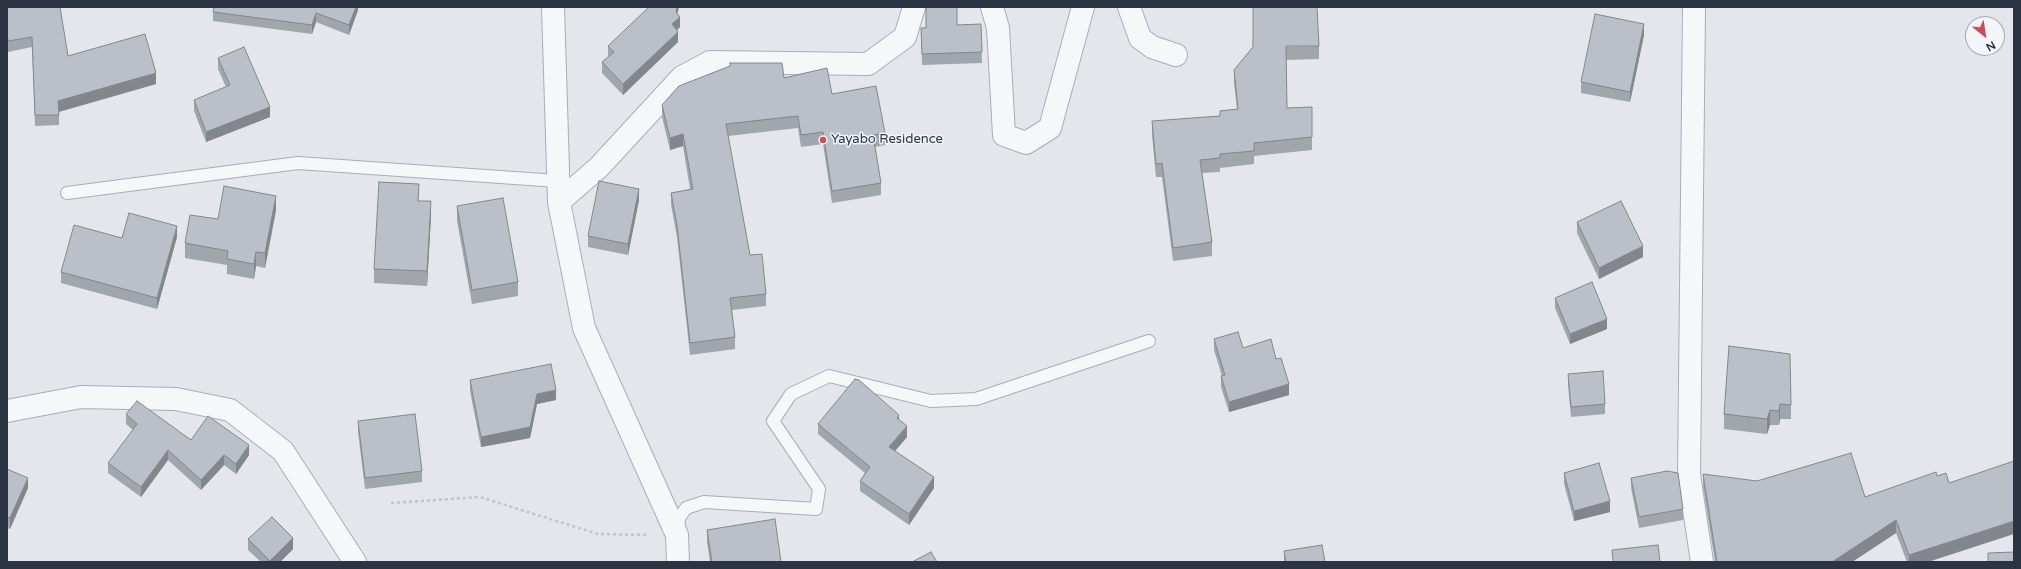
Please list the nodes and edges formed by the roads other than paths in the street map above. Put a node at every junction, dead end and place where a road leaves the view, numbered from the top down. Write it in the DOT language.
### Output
graph roads {
  1 [pos="553,7"];
  2 [pos="914,7"];
  3 [pos="992,7"];
  4 [pos="1083,7"];
  5 [pos="1129,7"];
  6 [pos="1694,7"];
  7 [pos="1176,55"];
  8 [pos="558,191"];
  9 [pos="67,193"];
  10 [pos="1149,341"];
  11 [pos="7,411"];
  12 [pos="677,535"];
  13 [pos="355,562"];
  14 [pos="678,562"];
  15 [pos="1702,562"];
  1 -- 8 [label="street"];
  2 -- 8 [label="street"];
  3 -- 4 [label="street"];
  5 -- 7 [label="street"];
  6 -- 15 [label="street"];
  8 -- 9 [label="lane"];
  8 -- 12 [label="street"];
  10 -- 12 [label="lane"];
  11 -- 13 [label="street"];
  12 -- 14 [label="street"];
}
